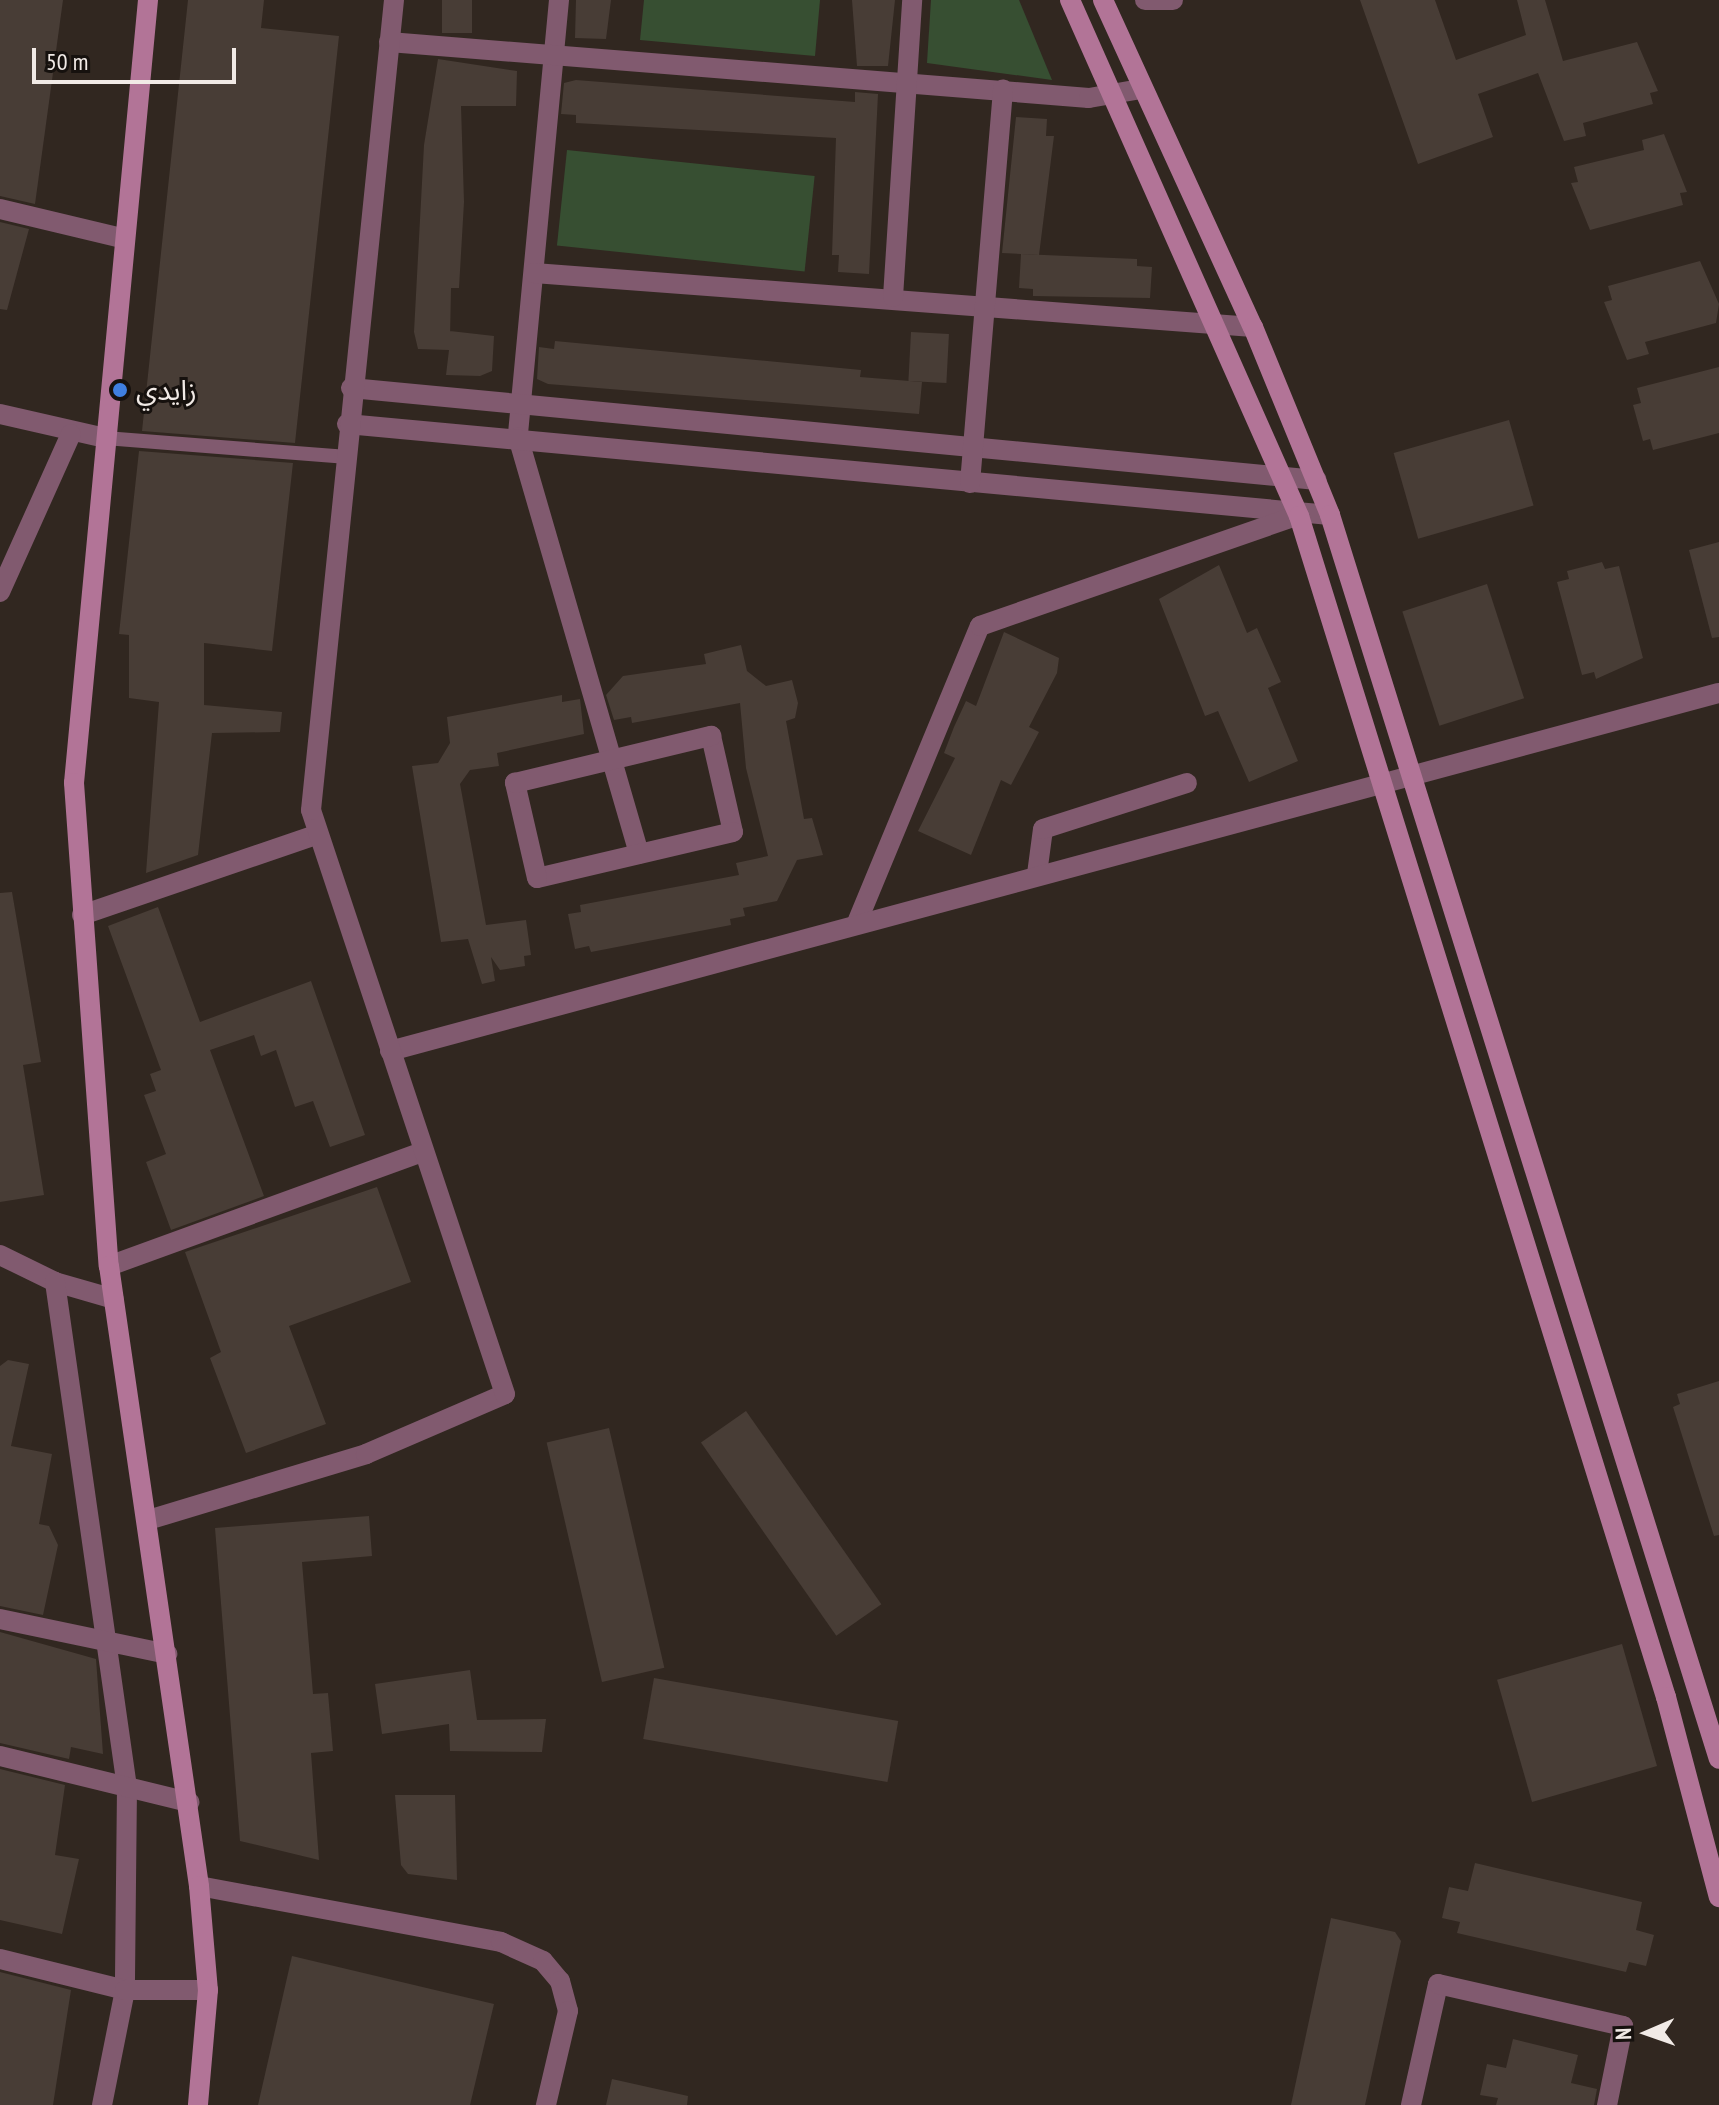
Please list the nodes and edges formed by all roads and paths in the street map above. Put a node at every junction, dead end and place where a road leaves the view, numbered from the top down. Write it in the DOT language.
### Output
graph roads {
  1 [pos="148,0"];
  2 [pos="394,0"];
  3 [pos="559,0"];
  4 [pos="912,0"];
  5 [pos="1070,0"];
  6 [pos="1103,0"];
  7 [pos="1145,0"];
  8 [pos="1173,0"];
  9 [pos="389,42"];
  10 [pos="554,54"];
  11 [pos="905,82"];
  12 [pos="1003,89"];
  13 [pos="1141,89"];
  14 [pos="1113,97"];
  15 [pos="0,209"];
  16 [pos="122,238"];
  17 [pos="534,273"];
  18 [pos="893,297"];
  19 [pos="985,306"];
  20 [pos="1253,327"];
  21 [pos="1221,328"];
  22 [pos="351,388"];
  23 [pos="521,405"];
  24 [pos="0,414"];
  25 [pos="347,424"];
  26 [pos="71,434"];
  27 [pos="518,437"];
  28 [pos="105,438"];
  29 [pos="973,449"];
  30 [pos="344,457"];
  31 [pos="1285,476"];
  32 [pos="1317,480"];
  33 [pos="970,483"];
  34 [pos="1330,515"];
  35 [pos="1299,516"];
  36 [pos="0,592"];
  37 [pos="1719,693"];
  38 [pos="617,759"];
  39 [pos="1413,777"];
  40 [pos="1187,783"];
  41 [pos="1383,784"];
  42 [pos="316,835"];
  43 [pos="639,854"];
  44 [pos="1037,874"];
  45 [pos="82,915"];
  46 [pos="858,920"];
  47 [pos="390,1051"];
  48 [pos="1519,1116"];
  49 [pos="1490,1123"];
  50 [pos="422,1152"];
  51 [pos="0,1255"];
  52 [pos="109,1266"];
  53 [pos="55,1282"];
  54 [pos="114,1299"];
  55 [pos="1594,1368"];
  56 [pos="1565,1377"];
  57 [pos="148,1520"];
  58 [pos="0,1619"];
  59 [pos="108,1642"];
  60 [pos="167,1654"];
  61 [pos="1691,1666"];
  62 [pos="1660,1676"];
  63 [pos="0,1756"];
  64 [pos="1719,1759"];
  65 [pos="127,1787"];
  66 [pos="189,1802"];
  67 [pos="199,1886"];
  68 [pos="1719,1897"];
  69 [pos="0,1959"];
  70 [pos="125,1990"];
  71 [pos="208,1990"];
  72 [pos="102,2105"];
  73 [pos="198,2105"];
  74 [pos="546,2105"];
  75 [pos="1411,2105"];
  76 [pos="1607,2105"];
  1 -- 16 [label="street"];
  2 -- 9 [label="street"];
  3 -- 10 [label="street"];
  4 -- 11 [label="street"];
  5 -- 14 [label="street"];
  6 -- 13 [label="street"];
  7 -- 8 [label="street"];
  9 -- 10 [label="street"];
  9 -- 22 [label="street"];
  10 -- 11 [label="street"];
  10 -- 17 [label="street"];
  11 -- 12 [label="street"];
  11 -- 18 [label="street"];
  12 -- 14 [label="street"];
  12 -- 19 [label="street"];
  13 -- 14 [label="street"];
  13 -- 20 [label="street"];
  14 -- 21 [label="street"];
  15 -- 16 [label="street"];
  16 -- 28 [label="street"];
  17 -- 18 [label="street"];
  17 -- 23 [label="street"];
  18 -- 19 [label="street"];
  19 -- 21 [label="street"];
  19 -- 29 [label="street"];
  20 -- 21 [label="street"];
  20 -- 32 [label="street"];
  21 -- 31 [label="street"];
  22 -- 23 [label="street"];
  22 -- 25 [label="street"];
  23 -- 27 [label="street"];
  23 -- 29 [label="street"];
  24 -- 26 [label="street"];
  25 -- 27 [label="street"];
  25 -- 30 [label="street"];
  26 -- 28 [label="street"];
  26 -- 36 [label="street"];
  27 -- 33 [label="street"];
  27 -- 38 [label="street"];
  28 -- 30 [label="lane"];
  28 -- 45 [label="street"];
  29 -- 31 [label="street"];
  29 -- 33 [label="street"];
  30 -- 42 [label="street"];
  31 -- 32 [label="street"];
  31 -- 35 [label="street"];
  32 -- 34 [label="street"];
  33 -- 35 [label="street"];
  34 -- 35 [label="street"];
  34 -- 39 [label="street"];
  35 -- 41 [label="street"];
  35 -- 46 [label="street"];
  37 -- 39 [label="street"];
  38 -- 43 [label="street"];
  38 -- 43 [label="street"];
  38 -- 43 [label="street"];
  39 -- 41 [label="street"];
  39 -- 48 [label="street"];
  40 -- 44 [label="street"];
  41 -- 44 [label="street"];
  41 -- 49 [label="street"];
  42 -- 45 [label="street"];
  42 -- 47 [label="street"];
  44 -- 46 [label="street"];
  45 -- 52 [label="street"];
  46 -- 47 [label="street"];
  47 -- 50 [label="street"];
  48 -- 49 [label="street"];
  48 -- 55 [label="street"];
  49 -- 56 [label="street"];
  50 -- 52 [label="street"];
  50 -- 57 [label="street"];
  51 -- 53 [label="street"];
  52 -- 54 [label="street"];
  53 -- 54 [label="street"];
  53 -- 59 [label="street"];
  54 -- 57 [label="street"];
  55 -- 56 [label="street"];
  55 -- 61 [label="street"];
  56 -- 62 [label="street"];
  57 -- 60 [label="street"];
  58 -- 59 [label="street"];
  59 -- 60 [label="street"];
  59 -- 65 [label="street"];
  60 -- 66 [label="street"];
  61 -- 62 [label="street"];
  61 -- 64 [label="street"];
  62 -- 68 [label="street"];
  63 -- 65 [label="street"];
  65 -- 66 [label="street"];
  65 -- 70 [label="street"];
  66 -- 67 [label="street"];
  67 -- 71 [label="street"];
  67 -- 74 [label="street"];
  69 -- 70 [label="street"];
  70 -- 71 [label="street"];
  70 -- 72 [label="street"];
  71 -- 73 [label="street"];
  75 -- 76 [label="street"];
}
